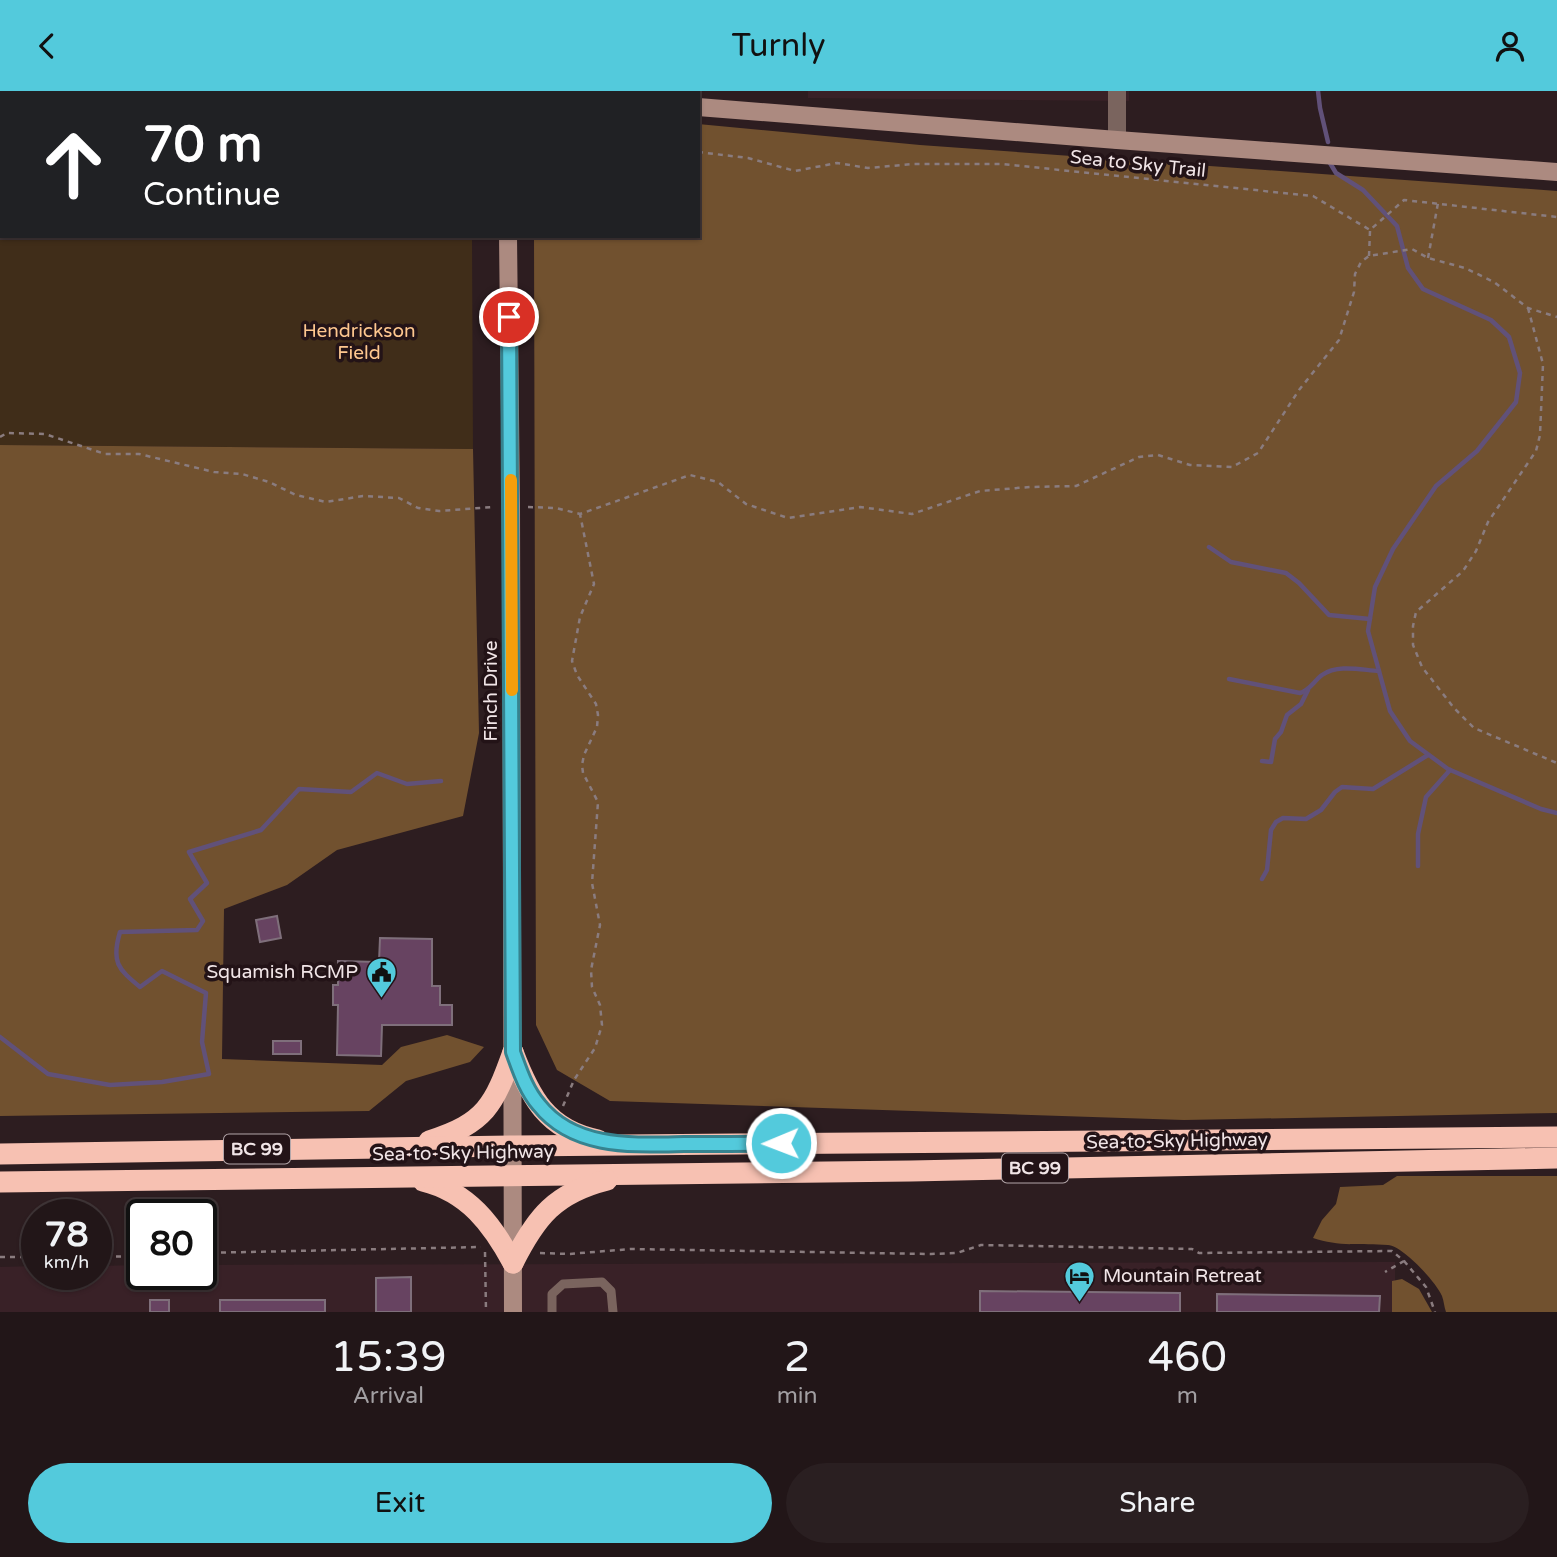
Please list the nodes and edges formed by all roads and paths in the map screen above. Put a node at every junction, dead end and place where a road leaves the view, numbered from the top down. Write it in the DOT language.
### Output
graph roads {
  1 [pos="1117,91"];
  2 [pos="700,107"];
  3 [pos="1117,141"];
  4 [pos="700,152"];
  5 [pos="1557,171"];
  6 [pos="1438,203"];
  7 [pos="1557,217"];
  8 [pos="1370,230"];
  9 [pos="508,238"];
  10 [pos="1369,256"];
  11 [pos="1428,258"];
  12 [pos="1528,308"];
  13 [pos="1557,317"];
  14 [pos="0,437"];
  15 [pos="511,506"];
  16 [pos="540,507"];
  17 [pos="580,514"];
  18 [pos="1557,763"];
  19 [pos="513,1052"];
  20 [pos="562,1108"];
  21 [pos="1557,1137"];
  22 [pos="624,1145"];
  23 [pos="514,1146"];
  24 [pos="407,1147"];
  25 [pos="0,1154"];
  26 [pos="1557,1158"];
  27 [pos="637,1173"];
  28 [pos="514,1174"];
  29 [pos="406,1176"];
  30 [pos="0,1182"];
  31 [pos="217,1252"];
  32 [pos="539,1253"];
  33 [pos="0,1257"];
  34 [pos="21,1257"];
  35 [pos="1404,1261"];
  36 [pos="513,1263"];
  37 [pos="1385,1272"];
  38 [pos="486,1312"];
  39 [pos="513,1312"];
  40 [pos="552,1312"];
  41 [pos="613,1312"];
  42 [pos="1435,1312"];
  1 -- 3 [label="street"];
  2 -- 3 [label="street"];
  3 -- 5 [label="street"];
  4 -- 8 [label="path, Sea to Sky Trail"];
  6 -- 7 [label="path"];
  6 -- 8 [label="path"];
  6 -- 11 [label="path"];
  8 -- 10 [label="path"];
  9 -- 15 [label="street, Finch Drive"];
  10 -- 11 [label="path"];
  10 -- 17 [label="path"];
  11 -- 12 [label="path"];
  12 -- 13 [label="path"];
  12 -- 18 [label="path"];
  14 -- 15 [label="path"];
  15 -- 19 [label="street, Finch Drive"];
  16 -- 17 [label="path"];
  17 -- 20 [label="path"];
  19 -- 22 [label="highway"];
  19 -- 23 [label="street, Finch Drive"];
  19 -- 24 [label="highway"];
  21 -- 22 [label="highway, Sea-to-Sky Highway / BC 99"];
  22 -- 23 [label="highway, Sea-to-Sky Highway / BC 99"];
  23 -- 24 [label="highway, Sea-to-Sky Highway / BC 99"];
  23 -- 28 [label="street, Finch Drive"];
  24 -- 25 [label="highway, Sea-to-Sky Highway / BC 99"];
  26 -- 27 [label="highway, Sea-to-Sky Highway / BC 99"];
  27 -- 28 [label="highway, Sea-to-Sky Highway / BC 99"];
  27 -- 36 [label="highway"];
  28 -- 29 [label="highway, Sea-to-Sky Highway"];
  28 -- 36 [label="street, Finch Drive"];
  29 -- 30 [label="highway, Sea-to-Sky Highway"];
  29 -- 36 [label="highway"];
  31 -- 38 [label="path"];
  32 -- 35 [label="path"];
  33 -- 34 [label="path"];
  35 -- 37 [label="path"];
  35 -- 42 [label="path"];
  36 -- 39 [label="street, Finch Drive"];
  40 -- 41 [label="lane"];
}
